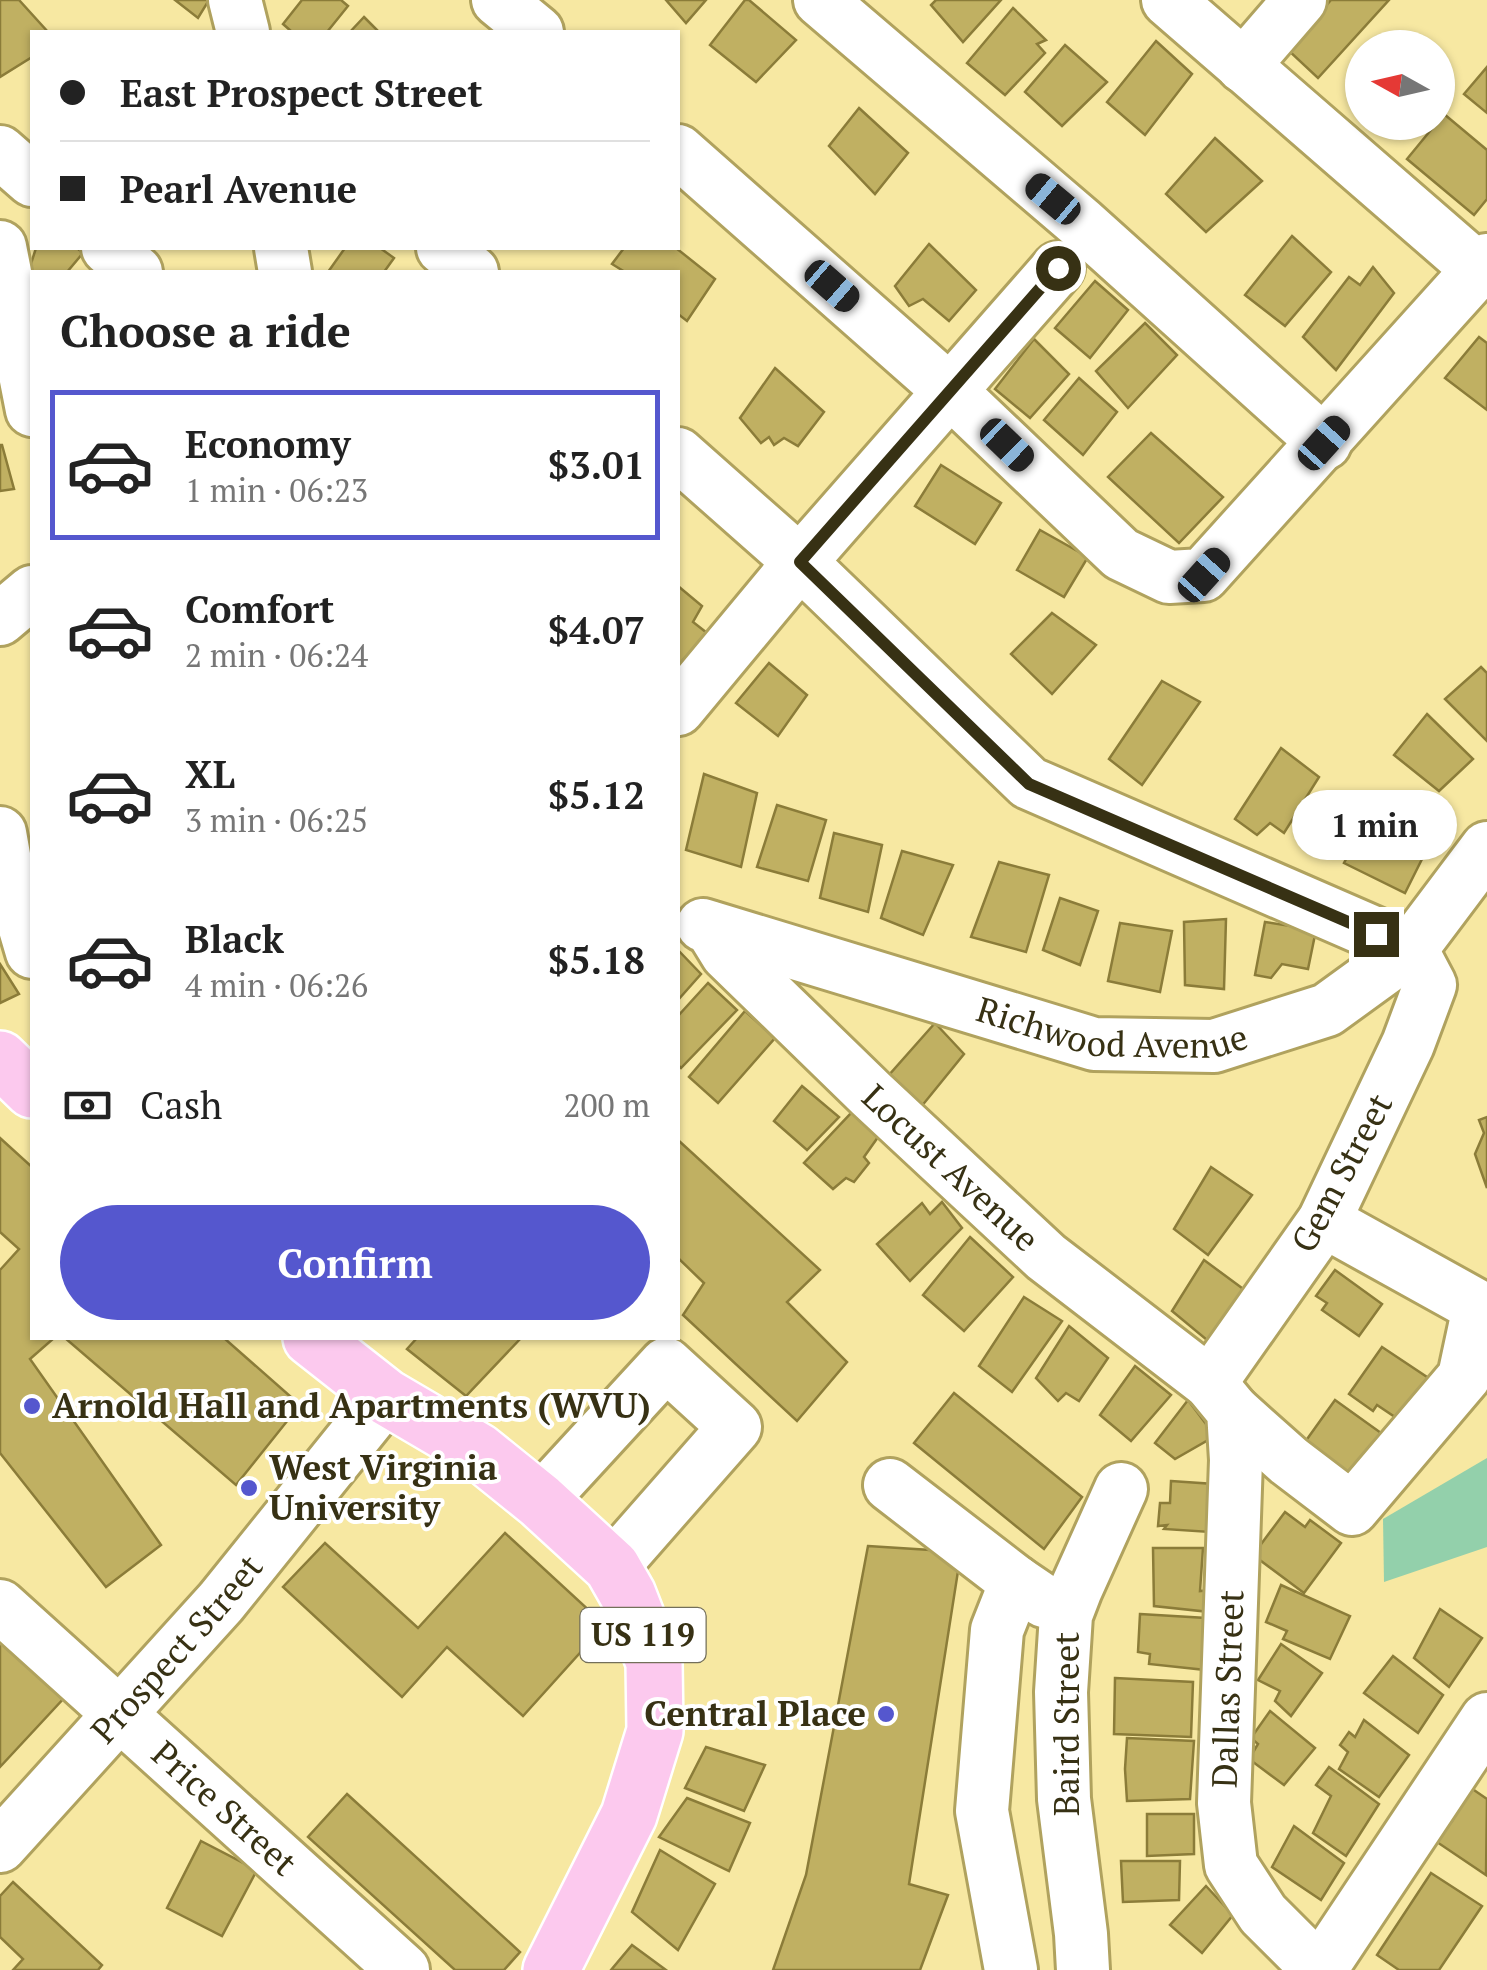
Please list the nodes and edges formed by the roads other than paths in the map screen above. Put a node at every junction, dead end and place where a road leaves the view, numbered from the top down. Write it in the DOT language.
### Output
graph roads {
  1 [pos="235,0"];
  2 [pos="498,0"];
  3 [pos="820,0"];
  4 [pos="1168,0"];
  5 [pos="1300,0"];
  6 [pos="242,30"];
  7 [pos="534,30"];
  8 [pos="1243,66"];
  9 [pos="0,152"];
  10 [pos="680,153"];
  11 [pos="30,178"];
  12 [pos="0,247"];
  13 [pos="110,250"];
  14 [pos="445,250"];
  15 [pos="1483,265"];
  16 [pos="1058,268"];
  17 [pos="134,270"];
  18 [pos="470,270"];
  19 [pos="950,391"];
  20 [pos="30,400"];
  21 [pos="1324,443"];
  22 [pos="680,456"];
  23 [pos="800,562"];
  24 [pos="30,594"];
  25 [pos="0,619"];
  26 [pos="680,707"];
  27 [pos="0,833"];
  28 [pos="1487,848"];
  29 [pos="694,922"];
  30 [pos="30,945"];
  31 [pos="1411,949"];
  32 [pos="0,1059"];
  33 [pos="30,1088"];
  34 [pos="1324,1222"];
  35 [pos="314,1340"];
  36 [pos="1221,1397"];
  37 [pos="386,1398"];
  38 [pos="890,1486"];
  39 [pos="1121,1489"];
  40 [pos="540,1501"];
  41 [pos="612,1566"];
  42 [pos="1016,1582"];
  43 [pos="0,1606"];
  44 [pos="1066,1615"];
  45 [pos="119,1715"];
  46 [pos="1487,1719"];
  47 [pos="0,1846"];
  48 [pos="404,1970"];
  49 [pos="551,1970"];
  50 [pos="1011,1970"];
  51 [pos="1083,1970"];
  52 [pos="1320,1970"];
  1 -- 6 [label="street"];
  2 -- 7 [label="street"];
  3 -- 21 [label="street"];
  4 -- 8 [label="street"];
  5 -- 8 [label="street"];
  8 -- 15 [label="street"];
  9 -- 11 [label="street"];
  10 -- 19 [label="street"];
  12 -- 20 [label="street"];
  13 -- 17 [label="street"];
  14 -- 18 [label="street"];
  15 -- 21 [label="street"];
  16 -- 19 [label="street"];
  19 -- 21 [label="street"];
  19 -- 23 [label="street"];
  22 -- 23 [label="street"];
  23 -- 26 [label="street"];
  23 -- 31 [label="street"];
  24 -- 25 [label="street"];
  27 -- 30 [label="street"];
  28 -- 31 [label="street, Richwood Avenue"];
  29 -- 31 [label="street, Richwood Avenue"];
  29 -- 36 [label="street, Locust Avenue"];
  31 -- 34 [label="street, Gem Street"];
  32 -- 33 [label="main road"];
  34 -- 36 [label="street, Gem Street"];
  34 -- 36 [label="street, Locust Avenue"];
  35 -- 37 [label="main road, US 119"];
  36 -- 52 [label="street, Dallas Street"];
  37 -- 40 [label="main road, US 119"];
  37 -- 45 [label="street, Prospect Street"];
  38 -- 42 [label="street"];
  39 -- 44 [label="street, Baird Street"];
  40 -- 41 [label="main road, US 119"];
  40 -- 41 [label="street"];
  41 -- 49 [label="main road, US 119"];
  42 -- 44 [label="street"];
  42 -- 50 [label="street"];
  43 -- 45 [label="street, Price Street"];
  44 -- 51 [label="street, Baird Street"];
  45 -- 47 [label="street, Prospect Street"];
  45 -- 48 [label="street, Price Street"];
  46 -- 52 [label="street"];
}
